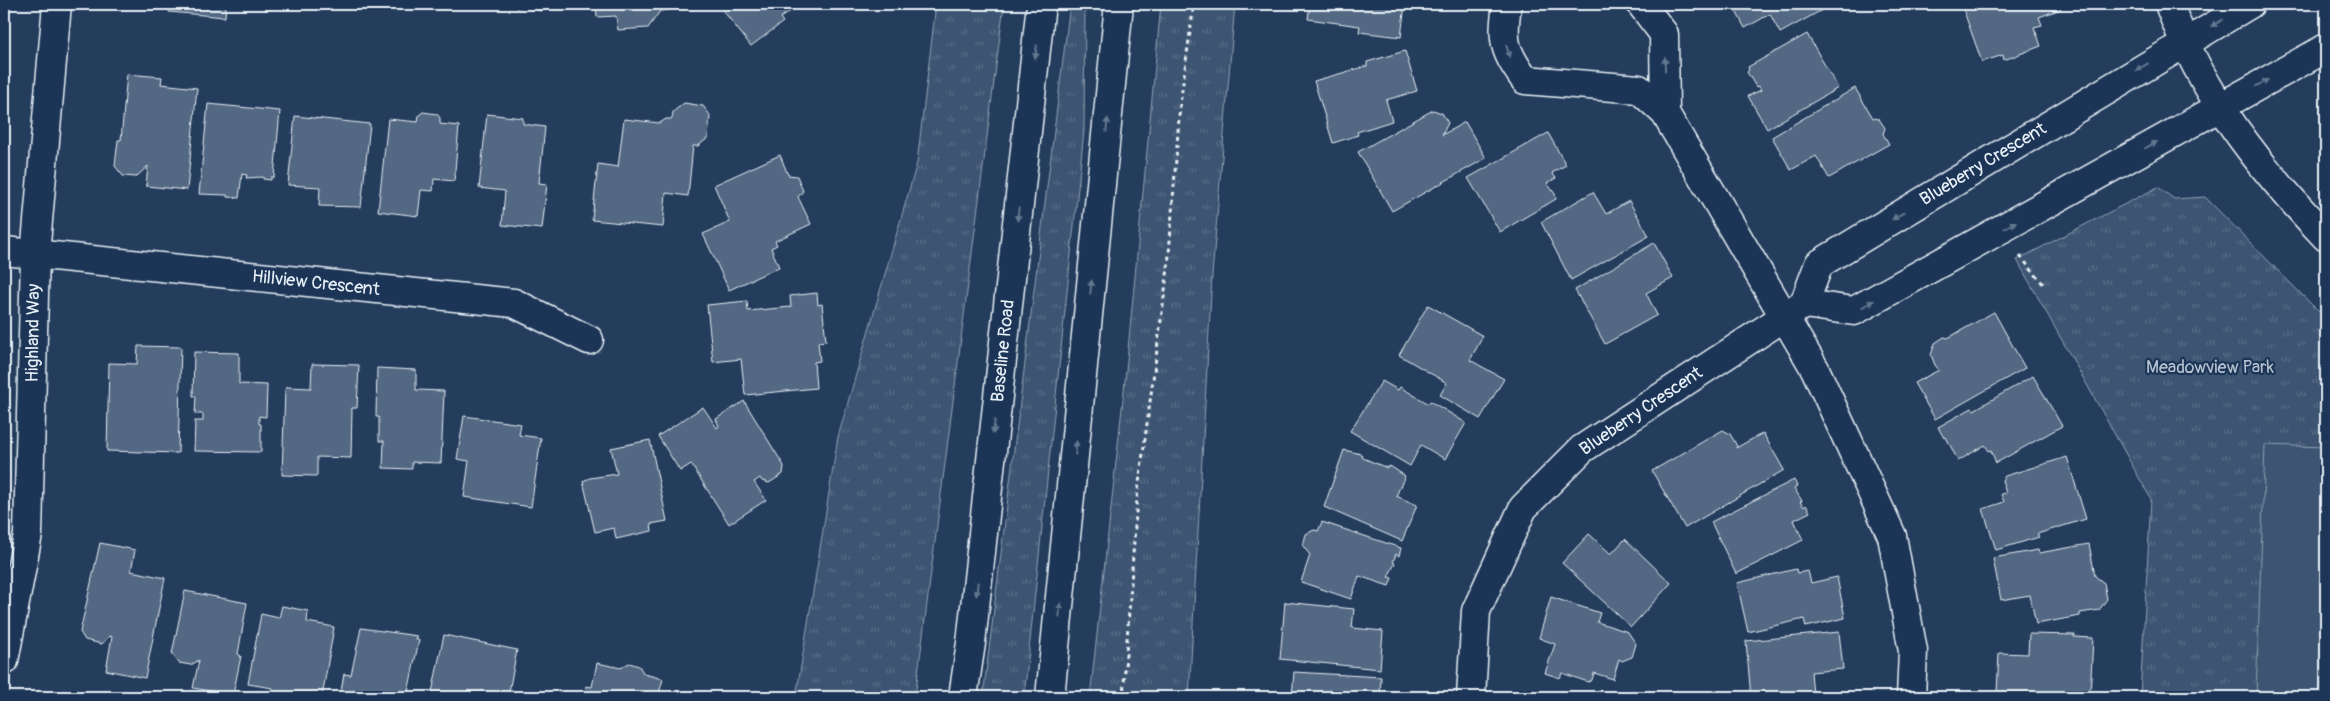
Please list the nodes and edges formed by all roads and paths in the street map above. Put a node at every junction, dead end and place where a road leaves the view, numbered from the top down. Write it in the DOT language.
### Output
graph roads {
  1 [pos="56,4"];
  2 [pos="1041,4"];
  3 [pos="1119,4"];
  4 [pos="1194,4"];
  5 [pos="1507,4"];
  6 [pos="1641,4"];
  7 [pos="2169,4"];
  8 [pos="2250,4"];
  9 [pos="2183,42"];
  10 [pos="2326,48"];
  11 [pos="2219,107"];
  12 [pos="1665,113"];
  13 [pos="1999,231"];
  14 [pos="2326,237"];
  15 [pos="4,251"];
  16 [pos="35,254"];
  17 [pos="2044,285"];
  18 [pos="1795,310"];
  19 [pos="589,340"];
  20 [pos="4,661"];
  21 [pos="963,697"];
  22 [pos="1050,697"];
  23 [pos="1124,697"];
  24 [pos="1470,697"];
  25 [pos="1911,697"];
  1 -- 16 [label="street, Highland Way"];
  2 -- 21 [label="street, Baseline Road, one-way"];
  22 -- 3 [label="street, one-way"];
  4 -- 23 [label="path"];
  5 -- 12 [label="street, one-way"];
  12 -- 6 [label="street, one-way"];
  7 -- 9 [label="street"];
  8 -- 9 [label="street, Blueberry Crescent, one-way"];
  9 -- 11 [label="street"];
  9 -- 18 [label="street, Blueberry Crescent, one-way"];
  11 -- 10 [label="street, one-way"];
  13 -- 11 [label="street, one-way"];
  11 -- 14 [label="street"];
  12 -- 18 [label="street"];
  13 -- 17 [label="path"];
  18 -- 13 [label="street, one-way"];
  15 -- 16 [label="street, Hillview Crescent"];
  16 -- 19 [label="street, Hillview Crescent"];
  16 -- 20 [label="street, Highland Way"];
  18 -- 24 [label="street, Blueberry Crescent"];
  18 -- 25 [label="street"];
}
